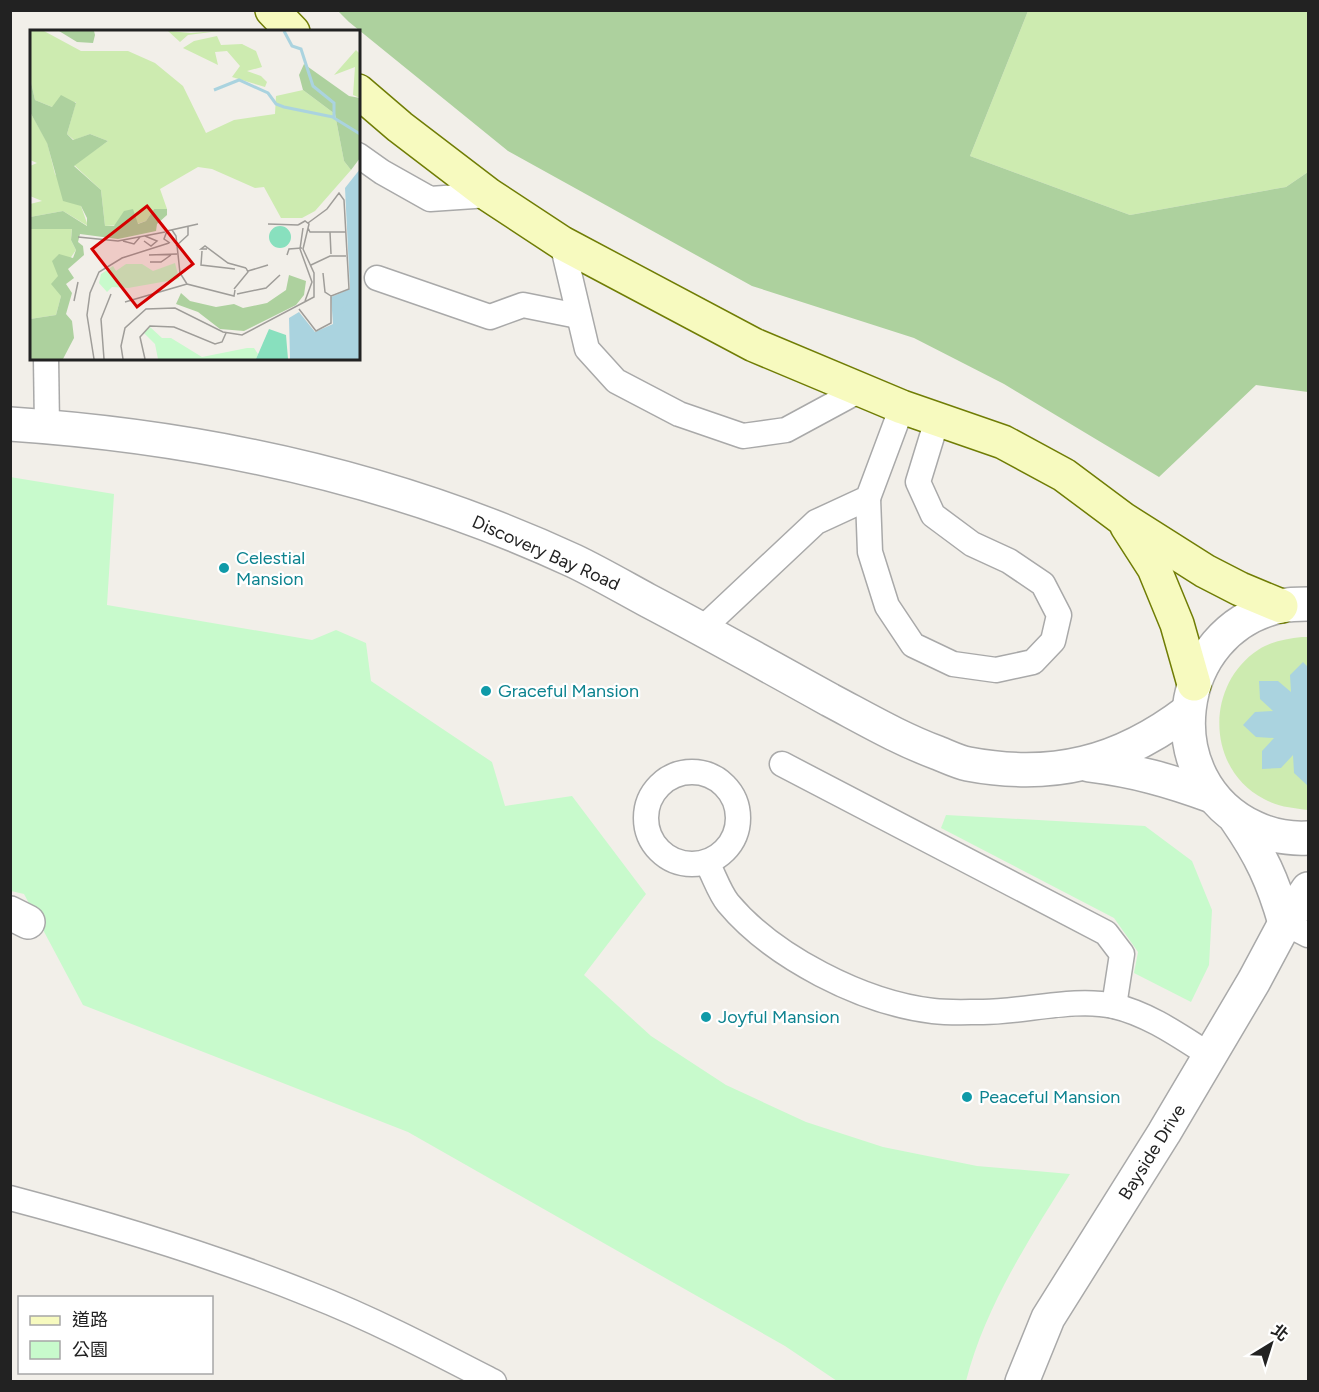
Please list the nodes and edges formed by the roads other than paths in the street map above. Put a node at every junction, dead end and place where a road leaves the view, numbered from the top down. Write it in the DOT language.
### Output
graph roads {
  1 [pos="272,10"];
  2 [pos="291,30"];
  3 [pos="360,93"];
  4 [pos="360,156"];
  5 [pos="489,195"];
  6 [pos="562,243"];
  7 [pos="377,278"];
  8 [pos="578,316"];
  9 [pos="46,360"];
  10 [pos="860,390"];
  11 [pos="902,407"];
  12 [pos="937,420"];
  13 [pos="10,424"];
  14 [pos="47,427"];
  15 [pos="868,498"];
  16 [pos="1123,519"];
  17 [pos="1295,605"];
  18 [pos="702,629"];
  19 [pos="1191,698"];
  20 [pos="782,764"];
  21 [pos="1084,764"];
  22 [pos="1212,796"];
  23 [pos="1236,819"];
  24 [pos="1308,838"];
  25 [pos="707,863"];
  26 [pos="1308,889"];
  27 [pos="1297,929"];
  28 [pos="1114,1006"];
  29 [pos="1211,1056"];
  30 [pos="10,1198"];
  31 [pos="495,1382"];
  32 [pos="1022,1382"];
  1 -- 2 [label="main road"];
  3 -- 5 [label="main road"];
  4 -- 5 [label="lane"];
  5 -- 6 [label="main road"];
  6 -- 8 [label="lane"];
  6 -- 10 [label="main road"];
  7 -- 8 [label="lane"];
  8 -- 10 [label="lane"];
  9 -- 14 [label="lane"];
  10 -- 11 [label="main road"];
  11 -- 12 [label="main road"];
  11 -- 15 [label="lane"];
  12 -- 15 [label="lane"];
  12 -- 16 [label="main road"];
  13 -- 14 [label="street, Discovery Bay Road"];
  14 -- 18 [label="street, Discovery Bay Road"];
  15 -- 18 [label="lane"];
  16 -- 17 [label="main road"];
  16 -- 19 [label="main road"];
  17 -- 19 [label="street"];
  18 -- 21 [label="street, Discovery Bay Road"];
  19 -- 21 [label="street, Discovery Bay Road"];
  19 -- 22 [label="street"];
  20 -- 28 [label="lane"];
  21 -- 22 [label="street, Discovery Bay Road"];
  22 -- 23 [label="street"];
  23 -- 24 [label="street"];
  23 -- 27 [label="street"];
  25 -- 28 [label="lane"];
  26 -- 27 [label="street, Bayside Drive"];
  27 -- 29 [label="street, Bayside Drive"];
  28 -- 29 [label="lane"];
  29 -- 32 [label="street, Bayside Drive"];
  30 -- 31 [label="lane"];
}
